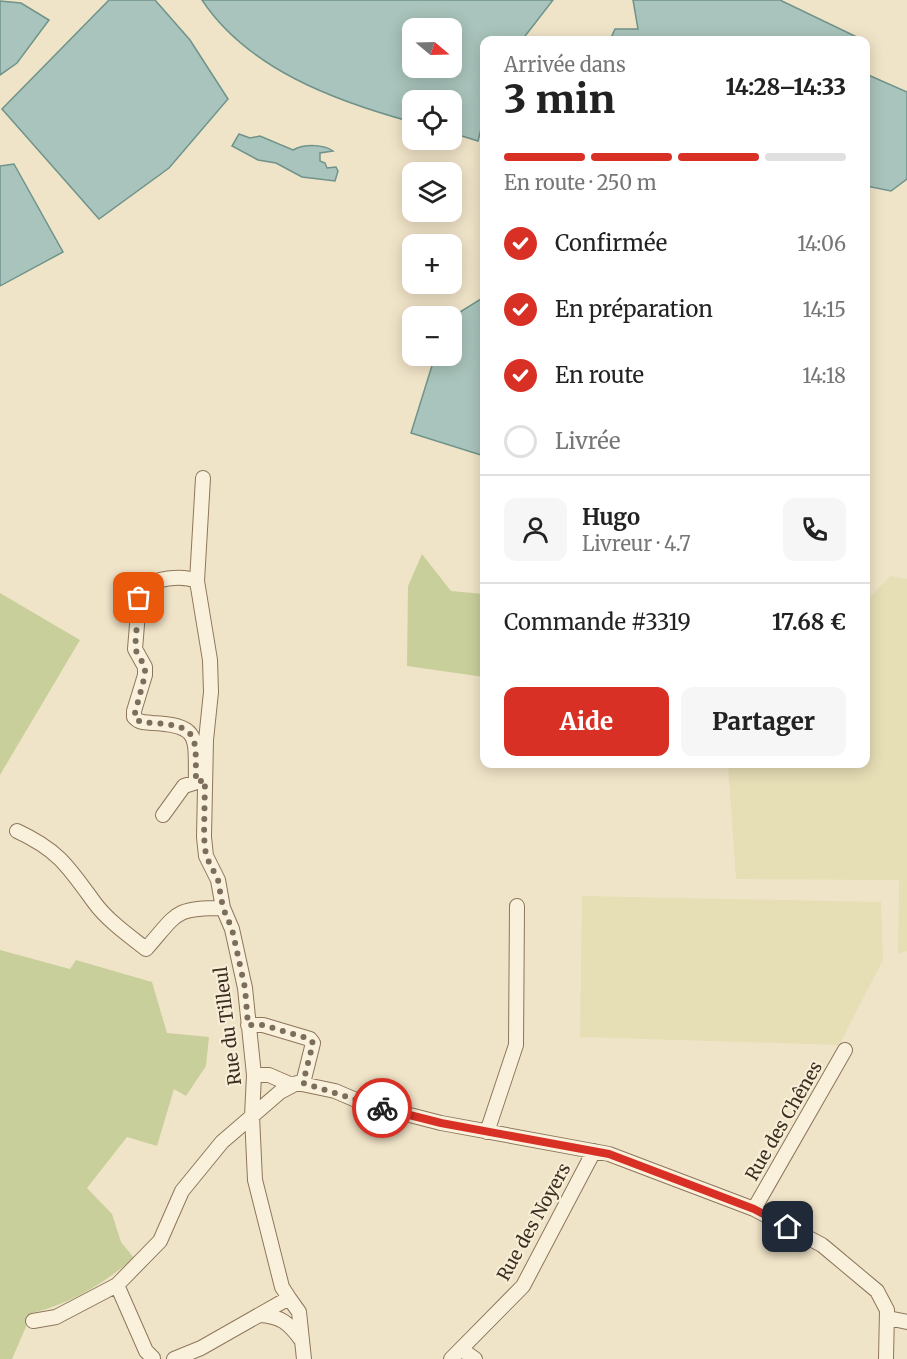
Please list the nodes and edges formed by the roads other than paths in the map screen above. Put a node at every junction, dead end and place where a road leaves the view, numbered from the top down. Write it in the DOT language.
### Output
graph roads {
  1 [pos="203,478"];
  2 [pos="197,581"];
  3 [pos="200,781"];
  4 [pos="163,814"];
  5 [pos="17,831"];
  6 [pos="516,906"];
  7 [pos="223,908"];
  8 [pos="248,1025"];
  9 [pos="844,1050"];
  10 [pos="254,1075"];
  11 [pos="297,1084"];
  12 [pos="252,1116"];
  13 [pos="487,1132"];
  14 [pos="594,1151"];
  15 [pos="754,1209"];
  16 [pos="117,1285"];
  17 [pos="289,1298"];
  18 [pos="259,1315"];
  19 [pos="888,1318"];
  20 [pos="33,1321"];
  21 [pos="907,1322"];
  22 [pos="302,1341"];
  23 [pos="461,1349"];
  24 [pos="153,1359"];
  25 [pos="174,1359"];
  26 [pos="304,1359"];
  27 [pos="451,1359"];
  28 [pos="475,1359"];
  29 [pos="886,1359"];
  1 -- 2 [label="street, Rue du Tilleul"];
  2 -- 3 [label="street, Rue du Tilleul"];
  2 -- 3 [label="street"];
  3 -- 4 [label="street"];
  3 -- 7 [label="street, Rue du Tilleul"];
  5 -- 7 [label="street"];
  6 -- 13 [label="street"];
  7 -- 8 [label="street, Rue du Tilleul"];
  8 -- 10 [label="street, Rue du Tilleul"];
  8 -- 11 [label="street"];
  9 -- 15 [label="street, Rue des Chênes"];
  10 -- 11 [label="street"];
  10 -- 12 [label="street, Rue du Tilleul"];
  11 -- 12 [label="street"];
  11 -- 13 [label="street"];
  12 -- 16 [label="street"];
  12 -- 17 [label="street, Rue du Tilleul"];
  13 -- 14 [label="street"];
  14 -- 15 [label="street"];
  14 -- 23 [label="street, Rue des Noyers"];
  15 -- 19 [label="street"];
  16 -- 20 [label="street"];
  16 -- 24 [label="street"];
  17 -- 18 [label="street"];
  17 -- 22 [label="street, Rue du Tilleul"];
  18 -- 22 [label="street"];
  18 -- 25 [label="street"];
  19 -- 21 [label="street"];
  19 -- 29 [label="street"];
  22 -- 26 [label="street, Rue du Tilleul"];
  23 -- 27 [label="street, Rue des Noyers"];
  23 -- 28 [label="street"];
}
